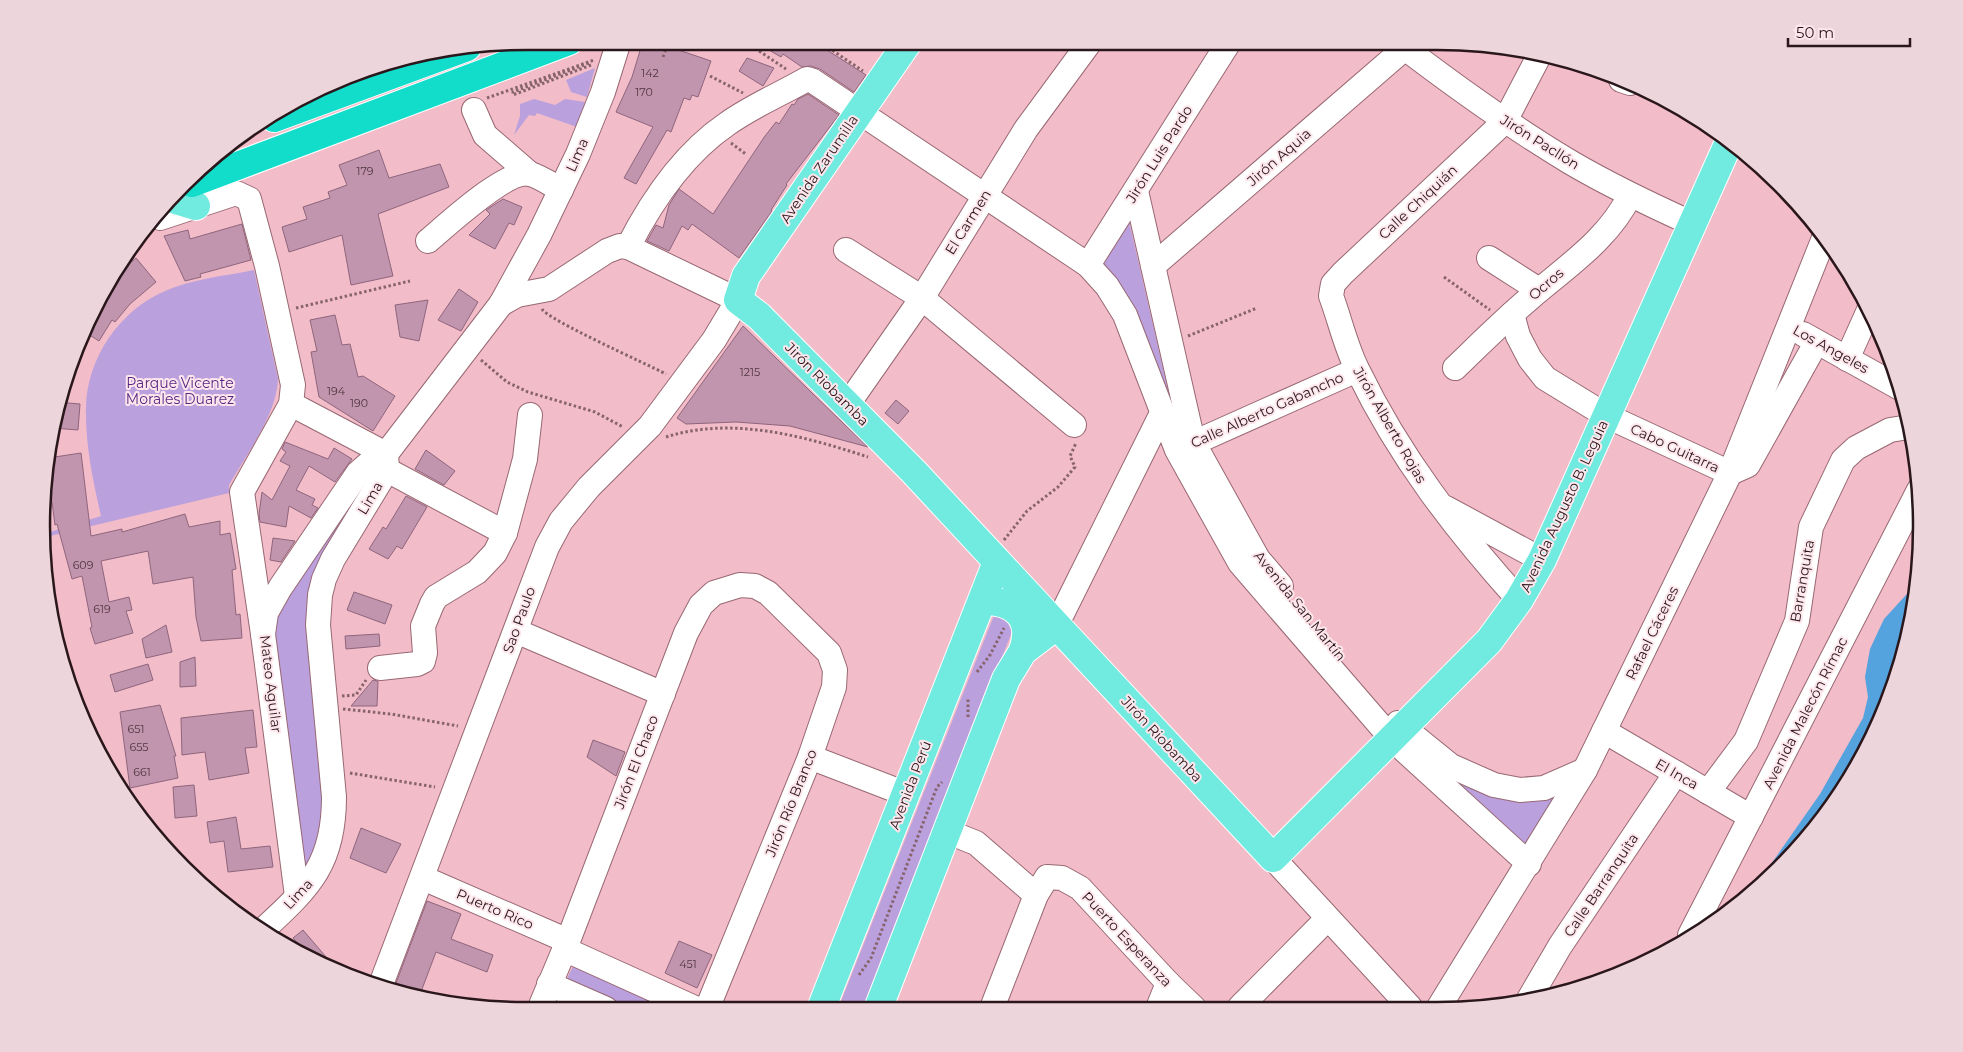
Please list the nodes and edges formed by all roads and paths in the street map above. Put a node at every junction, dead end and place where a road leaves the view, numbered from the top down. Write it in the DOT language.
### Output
graph roads {
  1 [pos="547,50"];
  2 [pos="616,50"];
  3 [pos="666,50"];
  4 [pos="759,50"];
  5 [pos="832,50"];
  6 [pos="902,50"];
  7 [pos="1084,50"];
  8 [pos="1224,50"];
  9 [pos="1395,50"];
  10 [pos="1408,50"];
  11 [pos="663,57"];
  12 [pos="438,58"];
  13 [pos="1537,61"];
  14 [pos="592,62"];
  15 [pos="710,76"];
  16 [pos="807,79"];
  17 [pos="880,82"];
  18 [pos="764,103"];
  19 [pos="479,104"];
  20 [pos="292,112"];
  21 [pos="858,112"];
  22 [pos="1505,121"];
  23 [pos="1727,148"];
  24 [pos="530,174"];
  25 [pos="562,190"];
  26 [pos="1136,192"];
  27 [pos="1630,194"];
  28 [pos="188,196"];
  29 [pos="984,196"];
  30 [pos="169,211"];
  31 [pos="1692,224"];
  32 [pos="428,241"];
  33 [pos="1821,245"];
  34 [pos="628,247"];
  35 [pos="846,250"];
  36 [pos="1489,258"];
  37 [pos="1088,265"];
  38 [pos="1153,266"];
  39 [pos="1444,277"];
  40 [pos="410,281"];
  41 [pos="1333,284"];
  42 [pos="1539,290"];
  43 [pos="532,292"];
  44 [pos="922,298"];
  45 [pos="738,300"];
  46 [pos="501,304"];
  47 [pos="1257,308"];
  48 [pos="278,313"];
  49 [pos="1508,317"];
  50 [pos="1865,318"];
  51 [pos="1788,326"];
  52 [pos="1170,343"];
  53 [pos="1816,343"];
  54 [pos="467,348"];
  55 [pos="1847,359"];
  56 [pos="1455,368"];
  57 [pos="1357,370"];
  58 [pos="682,382"];
  59 [pos="1891,383"];
  60 [pos="291,404"];
  61 [pos="848,404"];
  62 [pos="1162,413"];
  63 [pos="530,415"];
  64 [pos="1607,416"];
  65 [pos="1074,425"];
  66 [pos="1903,428"];
  67 [pos="650,438"];
  68 [pos="1185,446"];
  69 [pos="877,460"];
  70 [pos="387,462"];
  71 [pos="1730,473"];
  72 [pos="1912,501"];
  73 [pos="1440,505"];
  74 [pos="505,533"];
  75 [pos="995,559"];
  76 [pos="1542,560"];
  77 [pos="1519,600"];
  78 [pos="982,601"];
  79 [pos="783,608"];
  80 [pos="1056,626"];
  81 [pos="1004,628"];
  82 [pos="516,631"];
  83 [pos="263,634"];
  84 [pos="1023,651"];
  85 [pos="380,668"];
  86 [pos="974,675"];
  87 [pos="968,690"];
  88 [pos="663,694"];
  89 [pos="325,703"];
  90 [pos="968,722"];
  91 [pos="479,730"];
  92 [pos="1604,731"];
  93 [pos="1397,734"];
  94 [pos="810,757"];
  95 [pos="331,770"];
  96 [pos="1585,770"];
  97 [pos="1676,773"];
  98 [pos="945,779"];
  99 [pos="455,792"];
  100 [pos="1708,792"];
  101 [pos="906,794"];
  102 [pos="1751,817"];
  103 [pos="946,831"];
  104 [pos="1273,858"];
  105 [pos="1529,864"];
  106 [pos="423,878"];
  107 [pos="1036,894"];
  108 [pos="297,896"];
  109 [pos="1327,919"];
  110 [pos="268,926"];
  111 [pos="1695,926"];
  112 [pos="566,945"];
  113 [pos="382,980"];
  114 [pos="854,980"];
  115 [pos="1168,983"];
  116 [pos="549,984"];
  117 [pos="1533,992"];
  118 [pos="542,1002"];
  119 [pos="590,1002"];
  120 [pos="683,1002"];
  121 [pos="710,1002"];
  122 [pos="824,1002"];
  123 [pos="880,1002"];
  124 [pos="994,1002"];
  125 [pos="1160,1002"];
  126 [pos="1188,1002"];
  127 [pos="1245,1002"];
  128 [pos="1405,1002"];
  129 [pos="1443,1002"];
  1 -- 28 [label="highway"];
  2 -- 25 [label="street, Lima"];
  3 -- 11 [label="path"];
  4 -- 16 [label="path"];
  5 -- 17 [label="path"];
  6 -- 17 [label="main road, Avenida Zarumilla"];
  7 -- 29 [label="street, El Carmen"];
  8 -- 26 [label="street, Jirón Luis Pardo"];
  9 -- 38 [label="street, Jirón Aquia"];
  10 -- 22 [label="street, Jirón Pacllón"];
  12 -- 20 [label="highway"];
  13 -- 22 [label="street, Calle Chiquián"];
  14 -- 19 [label="path"];
  15 -- 18 [label="path"];
  16 -- 18 [label="street"];
  16 -- 21 [label="street, Avenida San Martín"];
  17 -- 21 [label="main road, Avenida Zarumilla"];
  18 -- 34 [label="street"];
  19 -- 24 [label="street"];
  21 -- 29 [label="street, Avenida San Martín"];
  21 -- 45 [label="main road, Avenida Zarumilla"];
  22 -- 27 [label="street, Jirón Pacllón"];
  22 -- 41 [label="street, Calle Chiquián"];
  23 -- 31 [label="main road, Avenida Augusto B. Leguia"];
  24 -- 25 [label="street"];
  24 -- 32 [label="street"];
  25 -- 46 [label="street, Lima"];
  26 -- 37 [label="street, Jirón Luis Pardo"];
  26 -- 38 [label="street, Avenida San Martín"];
  27 -- 31 [label="street, Jirón Pacllón"];
  27 -- 42 [label="street, Ocros"];
  28 -- 30 [label="street"];
  28 -- 48 [label="street"];
  29 -- 37 [label="street, Avenida San Martín"];
  29 -- 44 [label="street, El Carmen"];
  31 -- 64 [label="main road, Avenida Augusto B. Leguia"];
  33 -- 51 [label="street, Rafael Cáceres"];
  34 -- 43 [label="street"];
  34 -- 45 [label="street"];
  35 -- 44 [label="street"];
  36 -- 42 [label="street"];
  37 -- 62 [label="street, Avenida San Martín"];
  38 -- 52 [label="street, Avenida San Martín"];
  39 -- 49 [label="path"];
  40 -- 48 [label="path"];
  41 -- 57 [label="street, Jirón Alberto Rojas"];
  42 -- 49 [label="street, Ocros"];
  43 -- 46 [label="street"];
  43 -- 58 [label="path"];
  44 -- 61 [label="street, El Carmen"];
  44 -- 65 [label="street"];
  45 -- 58 [label="street, Sao Paulo"];
  45 -- 61 [label="main road, Jirón Riobamba"];
  46 -- 54 [label="street, Lima"];
  47 -- 52 [label="path"];
  48 -- 60 [label="street"];
  49 -- 56 [label="street, Ocros"];
  49 -- 64 [label="street, Cabo Guitarra"];
  50 -- 55 [label="street"];
  51 -- 53 [label="street, Los Angeles"];
  51 -- 71 [label="street, Rafael Cáceres"];
  52 -- 68 [label="street, Avenida San Martín"];
  53 -- 55 [label="street, Los Angeles"];
  53 -- 71 [label="street, Cabo Guitarra"];
  54 -- 67 [label="path"];
  54 -- 70 [label="street, Lima"];
  55 -- 59 [label="street, Los Angeles"];
  57 -- 68 [label="street, Calle Alberto Gabancho"];
  57 -- 73 [label="street, Jirón Alberto Rojas"];
  58 -- 67 [label="street, Sao Paulo"];
  60 -- 70 [label="street"];
  60 -- 83 [label="street"];
  61 -- 75 [label="main road, Jirón Riobamba"];
  62 -- 68 [label="street, Avenida San Martín"];
  62 -- 80 [label="street"];
  63 -- 74 [label="street"];
  64 -- 71 [label="street, Cabo Guitarra"];
  64 -- 76 [label="main road, Avenida Augusto B. Leguia"];
  65 -- 75 [label="path"];
  66 -- 100 [label="street, Barranquita"];
  67 -- 69 [label="path"];
  67 -- 82 [label="street, Sao Paulo"];
  68 -- 93 [label="street, Avenida San Martín"];
  70 -- 74 [label="street"];
  70 -- 83 [label="street, Mateo Aguilar"];
  70 -- 89 [label="street, Lima"];
  71 -- 92 [label="street, Rafael Cáceres"];
  72 -- 102 [label="street, Avenida Malecón Rímac"];
  73 -- 76 [label="street, Jirón Alberto Rojas"];
  73 -- 77 [label="street, Jirón Alberto Rojas"];
  74 -- 85 [label="street"];
  75 -- 78 [label="main road, Avenida Perú"];
  75 -- 80 [label="main road, Jirón Riobamba"];
  76 -- 77 [label="main road, Avenida Augusto B. Leguia"];
  77 -- 93 [label="main road, Avenida Augusto B. Leguia"];
  78 -- 84 [label="main road"];
  78 -- 101 [label="main road, Avenida Perú"];
  79 -- 88 [label="street, Jirón El Chaco"];
  79 -- 94 [label="street, Jirón Río Branco"];
  80 -- 84 [label="main road"];
  80 -- 104 [label="main road, Jirón Riobamba"];
  81 -- 86 [label="path"];
  82 -- 88 [label="street"];
  82 -- 91 [label="street, Sao Paulo"];
  83 -- 108 [label="street, Mateo Aguilar"];
  84 -- 103 [label="main road"];
  85 -- 89 [label="path"];
  87 -- 90 [label="path"];
  88 -- 112 [label="street, Jirón El Chaco"];
  89 -- 91 [label="path"];
  89 -- 95 [label="street, Lima"];
  91 -- 99 [label="street, Sao Paulo"];
  92 -- 96 [label="street, Rafael Cáceres"];
  92 -- 97 [label="street, El Inca"];
  93 -- 96 [label="street, Avenida San Martín"];
  93 -- 104 [label="main road, Avenida Augusto B. Leguia"];
  93 -- 105 [label="street, Avenida San Martín"];
  94 -- 101 [label="street"];
  94 -- 121 [label="street, Jirón Río Branco"];
  95 -- 99 [label="path"];
  95 -- 108 [label="street, Lima"];
  96 -- 105 [label="street, Rafael Cáceres"];
  97 -- 100 [label="street, El Inca"];
  97 -- 117 [label="street, Calle Barranquita"];
  98 -- 114 [label="path"];
  99 -- 106 [label="street, Sao Paulo"];
  100 -- 102 [label="street, El Inca"];
  101 -- 122 [label="main road, Avenida Perú"];
  102 -- 111 [label="street, Avenida Malecón Rímac"];
  103 -- 107 [label="street"];
  103 -- 123 [label="main road"];
  104 -- 109 [label="street, Jirón Riobamba"];
  105 -- 129 [label="street, Rafael Cáceres"];
  106 -- 112 [label="street, Puerto Rico"];
  106 -- 113 [label="street, Sao Paulo"];
  107 -- 115 [label="street, Puerto Esperanza"];
  107 -- 124 [label="street, Puerto Esperanza"];
  108 -- 110 [label="street, Lima"];
  109 -- 127 [label="street"];
  109 -- 128 [label="street, Jirón Riobamba"];
  112 -- 116 [label="street, Jirón El Chaco"];
  112 -- 120 [label="street, Puerto Rico"];
  115 -- 125 [label="street"];
  115 -- 126 [label="street, Puerto Esperanza"];
  116 -- 118 [label="street, Jirón El Chaco"];
  116 -- 119 [label="street"];
}
